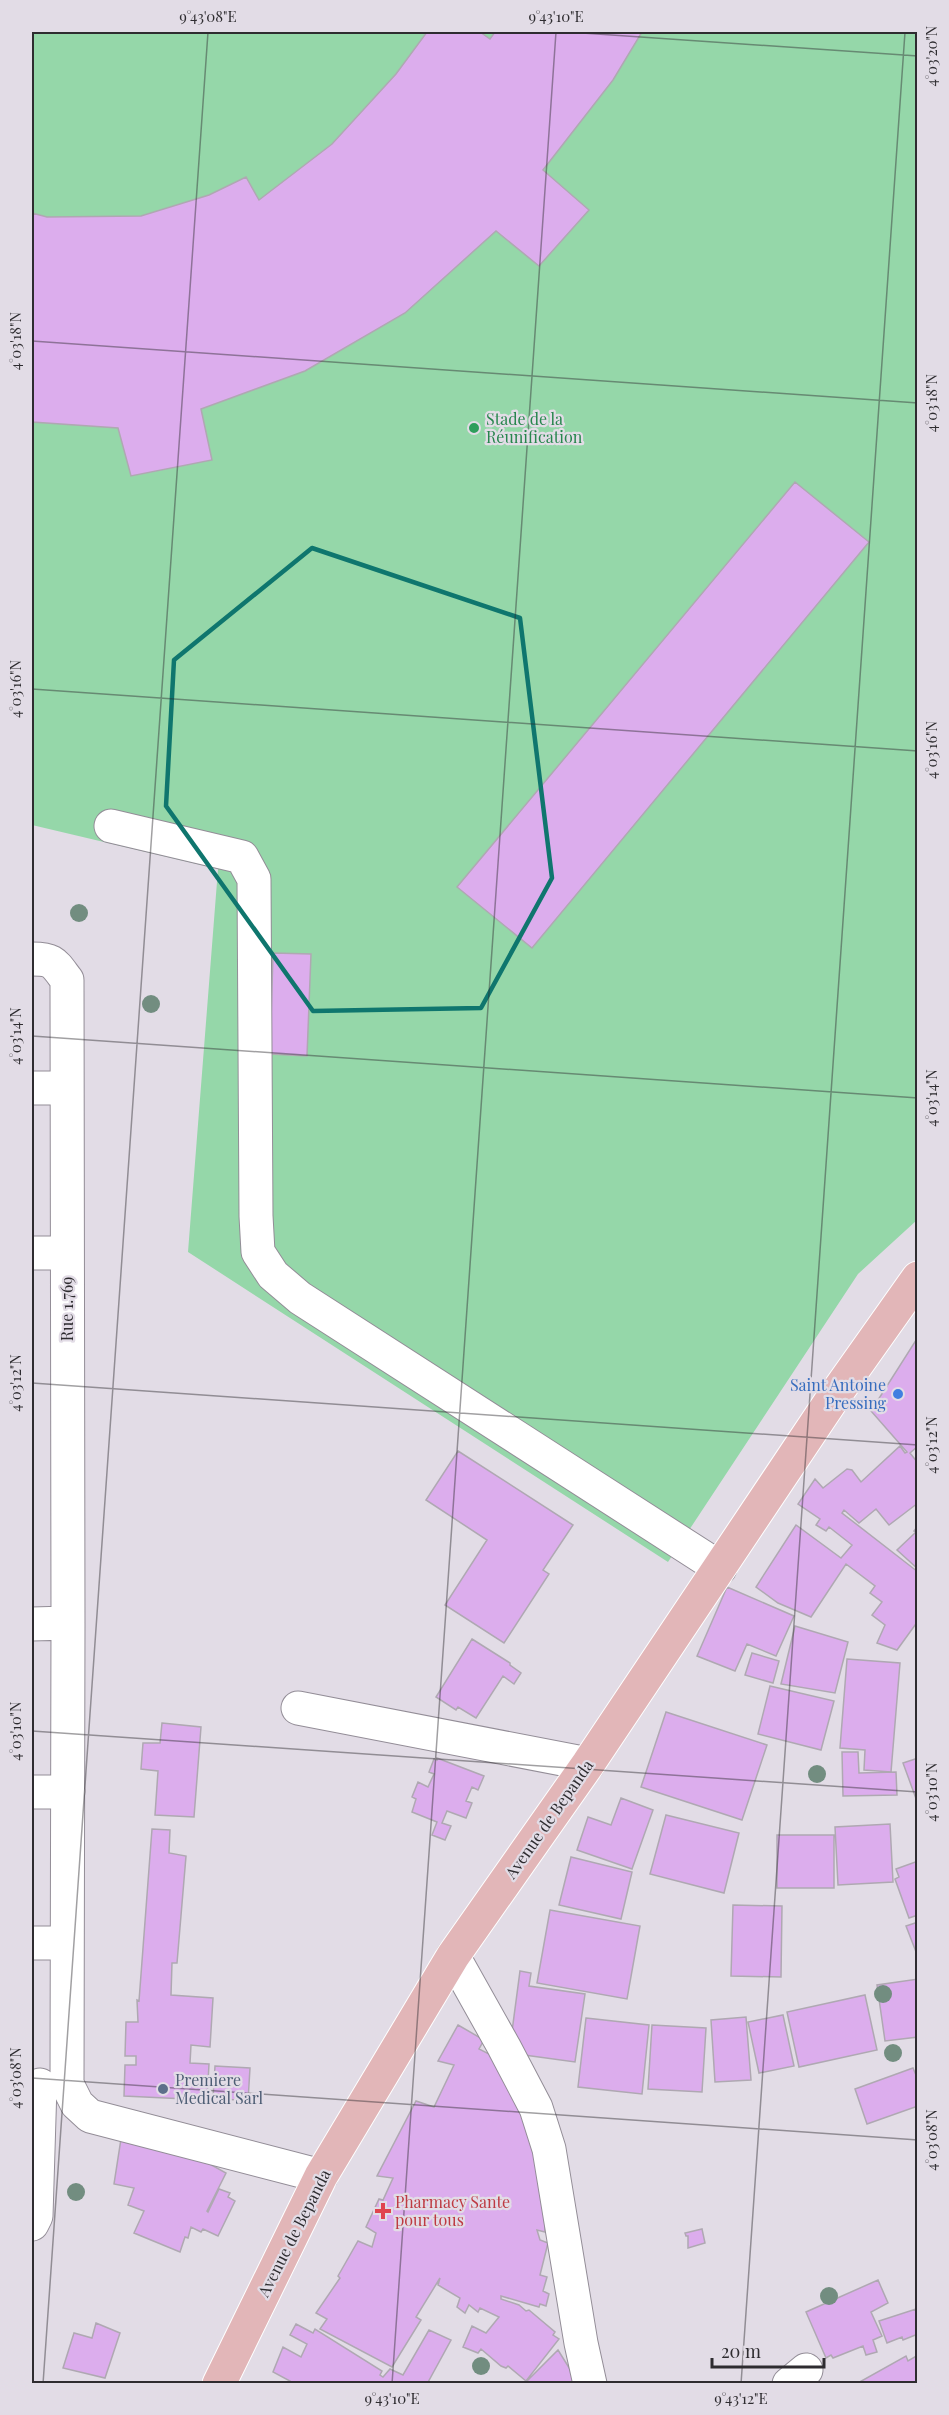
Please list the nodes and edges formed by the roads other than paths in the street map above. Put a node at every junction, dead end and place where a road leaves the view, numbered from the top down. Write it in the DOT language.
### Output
graph roads {
  1 [pos="111,826"];
  2 [pos="43,960"];
  3 [pos="32,1088"];
  4 [pos="67,1088"];
  5 [pos="32,1253"];
  6 [pos="67,1253"];
  7 [pos="918,1278"];
  8 [pos="720,1568"];
  9 [pos="68,1623"];
  10 [pos="32,1624"];
  11 [pos="298,1708"];
  12 [pos="588,1764"];
  13 [pos="32,1792"];
  14 [pos="68,1792"];
  15 [pos="32,1942"];
  16 [pos="67,1943"];
  17 [pos="453,1956"];
  18 [pos="46,2085"];
  19 [pos="321,2176"];
  20 [pos="32,2224"];
  21 [pos="219,2384"];
  22 [pos="590,2384"];
  1 -- 8 [label="street"];
  2 -- 4 [label="street, Rue 1.769"];
  3 -- 4 [label="street"];
  4 -- 6 [label="street, Rue 1.769"];
  5 -- 6 [label="street"];
  6 -- 9 [label="street, Rue 1.769"];
  7 -- 8 [label="main road, Avenue de Bepanda"];
  8 -- 12 [label="main road, Avenue de Bepanda"];
  9 -- 10 [label="street"];
  9 -- 14 [label="street, Rue 1.769"];
  11 -- 12 [label="street"];
  12 -- 17 [label="main road, Avenue de Bepanda"];
  13 -- 14 [label="street"];
  14 -- 16 [label="street, Rue 1.769"];
  15 -- 16 [label="street"];
  16 -- 18 [label="street, Rue 1.769"];
  17 -- 19 [label="main road, Avenue de Bepanda"];
  17 -- 22 [label="street"];
  18 -- 19 [label="street"];
  18 -- 20 [label="street, Rue 1.769"];
  19 -- 21 [label="main road, Avenue de Bepanda"];
}
